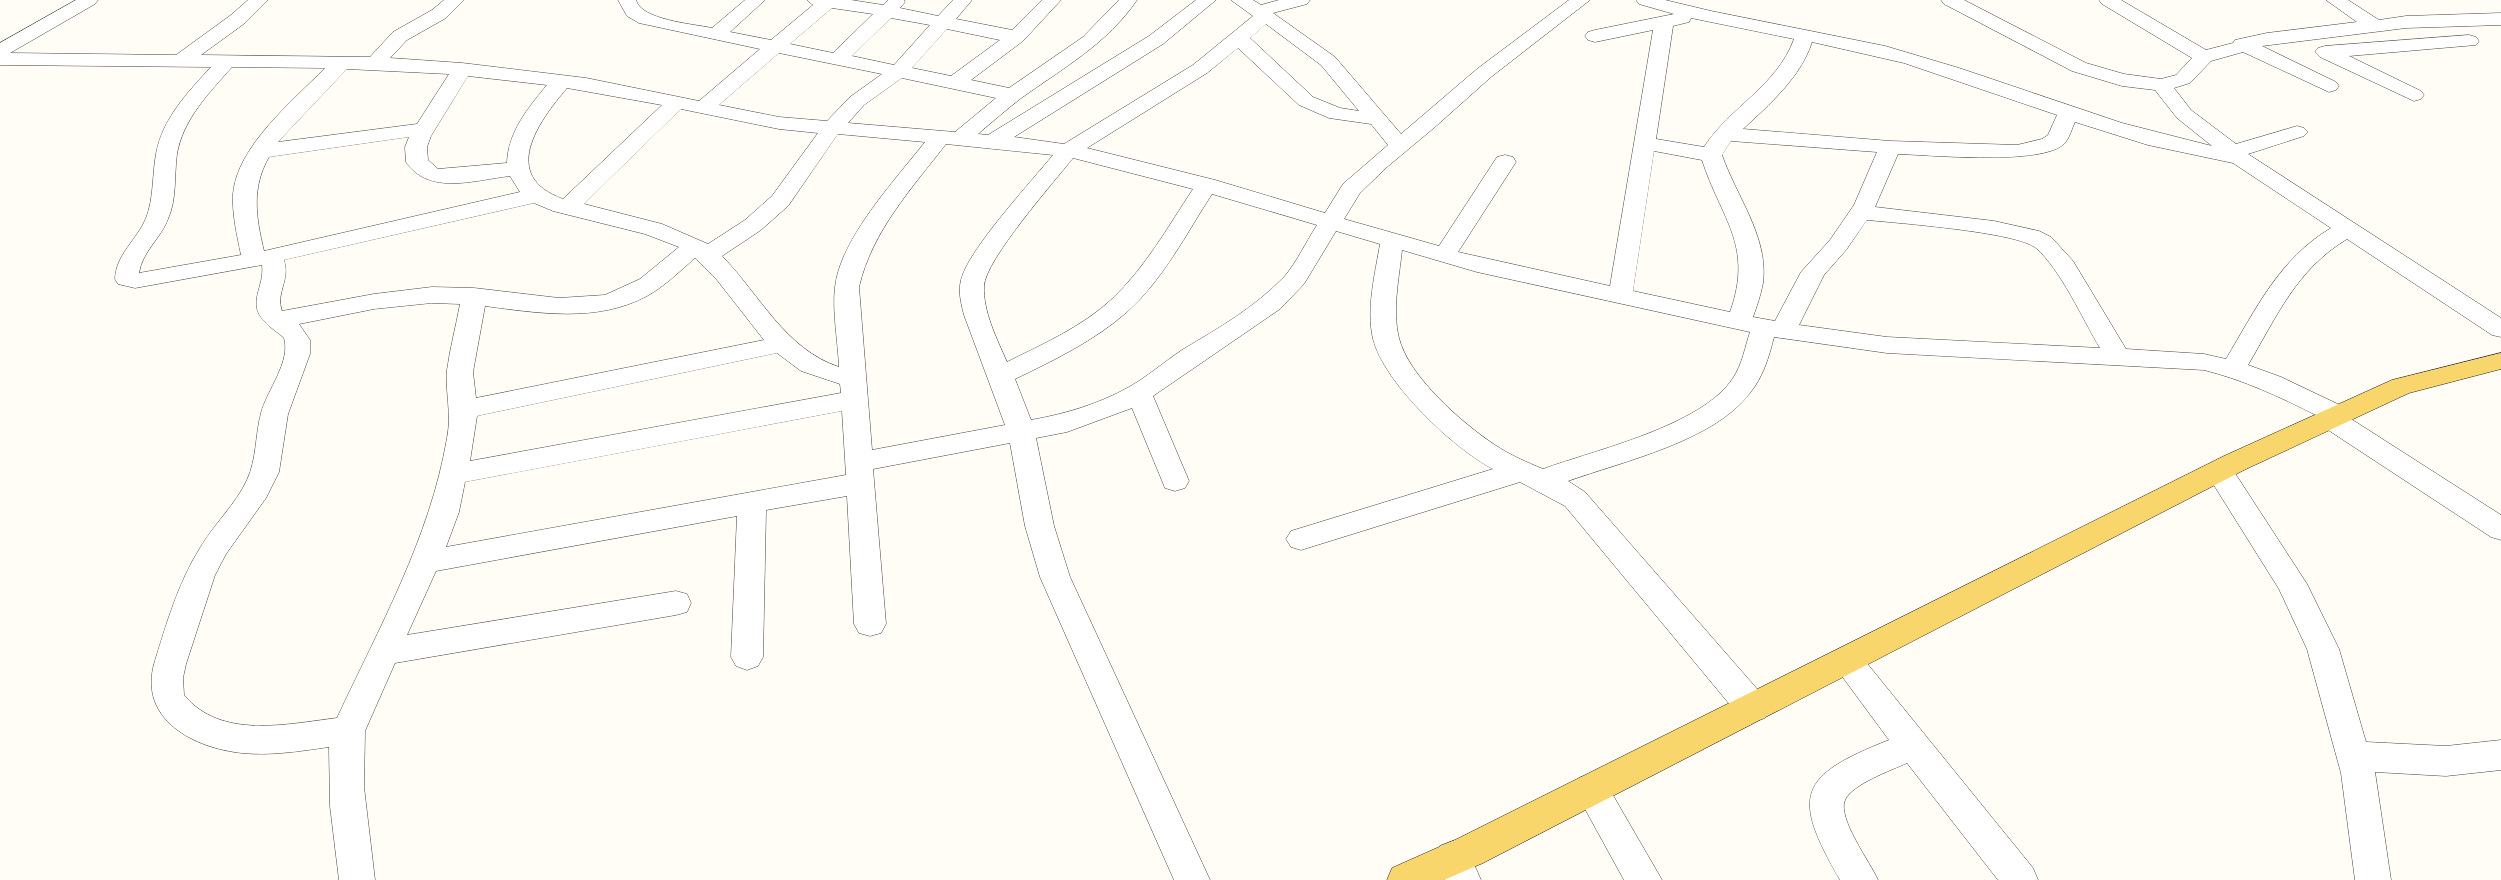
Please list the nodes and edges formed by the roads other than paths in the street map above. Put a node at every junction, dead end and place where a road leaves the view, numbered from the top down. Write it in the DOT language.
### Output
graph roads {
  1 [pos="88,0"];
  2 [pos="259,0"];
  3 [pos="455,0"];
  4 [pos="627,0"];
  5 [pos="756,0"];
  6 [pos="963,0"];
  7 [pos="1052,0"];
  8 [pos="1128,0"];
  9 [pos="1206,0"];
  10 [pos="1240,0"];
  11 [pos="1301,0"];
  12 [pos="1581,0"];
  13 [pos="1645,0"];
  14 [pos="1950,0"];
  15 [pos="2108,0"];
  16 [pos="2334,0"];
  17 [pos="2489,0"];
  18 [pos="825,1"];
  19 [pos="892,5"];
  20 [pos="2501,8"];
  21 [pos="1262,14"];
  22 [pos="1696,15"];
  23 [pos="2501,19"];
  24 [pos="945,22"];
  25 [pos="1664,22"];
  26 [pos="2374,26"];
  27 [pos="716,34"];
  28 [pos="1595,36"];
  29 [pos="1805,36"];
  30 [pos="2292,36"];
  31 [pos="1016,37"];
  32 [pos="1239,38"];
  33 [pos="2469,41"];
  34 [pos="2242,44"];
  35 [pos="776,46"];
  36 [pos="0,51"];
  37 [pos="2325,52"];
  38 [pos="2204,57"];
  39 [pos="0,59"];
  40 [pos="838,59"];
  41 [pos="179,62"];
  42 [pos="226,62"];
  43 [pos="342,62"];
  44 [pos="375,63"];
  45 [pos="462,68"];
  46 [pos="899,71"];
  47 [pos="562,81"];
  48 [pos="955,83"];
  49 [pos="2161,85"];
  50 [pos="2329,86"];
  51 [pos="1013,95"];
  52 [pos="2414,96"];
  53 [pos="676,103"];
  54 [pos="703,108"];
  55 [pos="2068,113"];
  56 [pos="1377,119"];
  57 [pos="424,129"];
  58 [pos="832,129"];
  59 [pos="2297,132"];
  60 [pos="1726,134"];
  61 [pos="951,137"];
  62 [pos="994,140"];
  63 [pos="1644,143"];
  64 [pos="1400,146"];
  65 [pos="1890,147"];
  66 [pos="262,151"];
  67 [pos="1068,151"];
  68 [pos="1711,155"];
  69 [pos="2236,155"];
  70 [pos="1505,162"];
  71 [pos="519,168"];
  72 [pos="1207,186"];
  73 [pos="536,195"];
  74 [pos="568,207"];
  75 [pos="1860,212"];
  76 [pos="1331,220"];
  77 [pos="2347,229"];
  78 [pos="1392,240"];
  79 [pos="700,251"];
  80 [pos="1444,256"];
  81 [pos="263,258"];
  82 [pos="474,296"];
  83 [pos="1620,296"];
  84 [pos="279,321"];
  85 [pos="1762,327"];
  86 [pos="2501,329"];
  87 [pos="784,344"];
  88 [pos="2118,357"];
  89 [pos="2501,361"];
  90 [pos="2233,368"];
  91 [pos="1002,375"];
  92 [pos="854,390"];
  93 [pos="1140,393"];
  94 [pos="463,410"];
  95 [pos="2332,416"];
  96 [pos="1021,431"];
  97 [pos="2219,471"];
  98 [pos="859,472"];
  99 [pos="454,474"];
  100 [pos="1532,475"];
  101 [pos="1176,481"];
  102 [pos="752,502"];
  103 [pos="2501,529"];
  104 [pos="1301,539"];
  105 [pos="425,562"];
  106 [pos="676,603"];
  107 [pos="870,624"];
  108 [pos="383,652"];
  109 [pos="747,657"];
  110 [pos="1846,660"];
  111 [pos="1753,708"];
  112 [pos="348,732"];
  113 [pos="1914,745"];
  114 [pos="2354,755"];
  115 [pos="2501,755"];
  116 [pos="1591,789"];
  117 [pos="1458,869"];
  118 [pos="357,880"];
  119 [pos="1192,880"];
  120 [pos="1405,880"];
  121 [pos="1644,880"];
  122 [pos="1860,880"];
  123 [pos="2020,880"];
  124 [pos="2373,880"];
  1 -- 36 [label="street"];
  2 -- 41 [label="street"];
  3 -- 44 [label="street"];
  4 -- 27 [label="street"];
  5 -- 27 [label="street"];
  6 -- 24 [label="street"];
  7 -- 31 [label="street"];
  8 -- 51 [label="street"];
  9 -- 62 [label="street"];
  10 -- 21 [label="street"];
  11 -- 21 [label="street"];
  12 -- 64 [label="street"];
  13 -- 22 [label="street"];
  14 -- 49 [label="street"];
  15 -- 38 [label="street"];
  16 -- 26 [label="street"];
  17 -- 20 [label="street"];
  18 -- 19 [label="street"];
  18 -- 35 [label="street"];
  19 -- 24 [label="street"];
  19 -- 40 [label="street"];
  21 -- 32 [label="street"];
  21 -- 56 [label="street"];
  22 -- 25 [label="street"];
  22 -- 29 [label="street"];
  23 -- 26 [label="street"];
  24 -- 31 [label="street"];
  24 -- 46 [label="street"];
  25 -- 28 [label="street"];
  25 -- 63 [label="street"];
  26 -- 30 [label="street"];
  27 -- 35 [label="street"];
  29 -- 55 [label="street"];
  29 -- 60 [label="street"];
  30 -- 34 [label="street"];
  30 -- 37 [label="street"];
  31 -- 48 [label="street"];
  32 -- 56 [label="street"];
  32 -- 67 [label="street"];
  33 -- 37 [label="street"];
  34 -- 38 [label="street"];
  34 -- 50 [label="street"];
  35 -- 40 [label="street"];
  35 -- 54 [label="street"];
  37 -- 52 [label="street"];
  38 -- 49 [label="street"];
  39 -- 41 [label="street"];
  40 -- 46 [label="street"];
  41 -- 42 [label="street"];
  42 -- 43 [label="street"];
  42 -- 81 [label="street"];
  43 -- 44 [label="street"];
  43 -- 66 [label="street"];
  44 -- 45 [label="street"];
  45 -- 47 [label="street"];
  45 -- 57 [label="street"];
  46 -- 48 [label="street"];
  46 -- 58 [label="street"];
  47 -- 53 [label="street"];
  47 -- 71 [label="street"];
  48 -- 51 [label="street"];
  49 -- 69 [label="street"];
  51 -- 61 [label="street"];
  53 -- 54 [label="street"];
  53 -- 74 [label="street"];
  54 -- 58 [label="street"];
  55 -- 65 [label="street"];
  55 -- 69 [label="street"];
  56 -- 64 [label="street"];
  57 -- 66 [label="street"];
  57 -- 71 [label="street"];
  58 -- 61 [label="street"];
  58 -- 79 [label="street"];
  59 -- 69 [label="street"];
  60 -- 65 [label="street"];
  60 -- 68 [label="street"];
  61 -- 62 [label="street"];
  61 -- 92 [label="street"];
  62 -- 67 [label="street"];
  63 -- 68 [label="street"];
  63 -- 83 [label="street"];
  64 -- 76 [label="street"];
  65 -- 75 [label="street"];
  66 -- 81 [label="street"];
  67 -- 72 [label="street"];
  67 -- 91 [label="street"];
  68 -- 85 [label="street"];
  69 -- 77 [label="street"];
  70 -- 80 [label="street"];
  71 -- 73 [label="street"];
  72 -- 76 [label="street"];
  72 -- 91 [label="street"];
  73 -- 74 [label="street"];
  73 -- 81 [label="street"];
  74 -- 79 [label="street"];
  75 -- 85 [label="street"];
  75 -- 88 [label="street"];
  76 -- 78 [label="street"];
  76 -- 93 [label="street"];
  77 -- 86 [label="street"];
  77 -- 90 [label="street"];
  78 -- 80 [label="street"];
  78 -- 100 [label="street"];
  79 -- 82 [label="street"];
  79 -- 87 [label="street"];
  80 -- 83 [label="street"];
  81 -- 84 [label="street"];
  82 -- 84 [label="street"];
  82 -- 94 [label="street"];
  83 -- 85 [label="street"];
  84 -- 112 [label="street"];
  85 -- 88 [label="street"];
  85 -- 100 [label="street"];
  87 -- 92 [label="street"];
  87 -- 94 [label="street"];
  88 -- 90 [label="street"];
  89 -- 95 [label="main road"];
  90 -- 95 [label="street"];
  91 -- 96 [label="street"];
  92 -- 98 [label="street"];
  92 -- 99 [label="street"];
  93 -- 96 [label="street"];
  93 -- 101 [label="street"];
  94 -- 99 [label="street"];
  95 -- 97 [label="main road"];
  95 -- 103 [label="street"];
  96 -- 98 [label="street"];
  96 -- 119 [label="street"];
  97 -- 110 [label="main road"];
  97 -- 114 [label="street"];
  98 -- 102 [label="street"];
  98 -- 107 [label="street"];
  99 -- 105 [label="street"];
  100 -- 104 [label="street"];
  100 -- 111 [label="street"];
  102 -- 105 [label="street"];
  102 -- 109 [label="street"];
  105 -- 108 [label="street"];
  106 -- 108 [label="street"];
  108 -- 112 [label="street"];
  110 -- 111 [label="main road"];
  110 -- 113 [label="street"];
  111 -- 116 [label="main road"];
  112 -- 118 [label="street"];
  113 -- 122 [label="street"];
  113 -- 123 [label="street"];
  114 -- 115 [label="street"];
  114 -- 124 [label="street"];
  116 -- 117 [label="main road"];
  116 -- 121 [label="street"];
  117 -- 120 [label="main road"];
}
